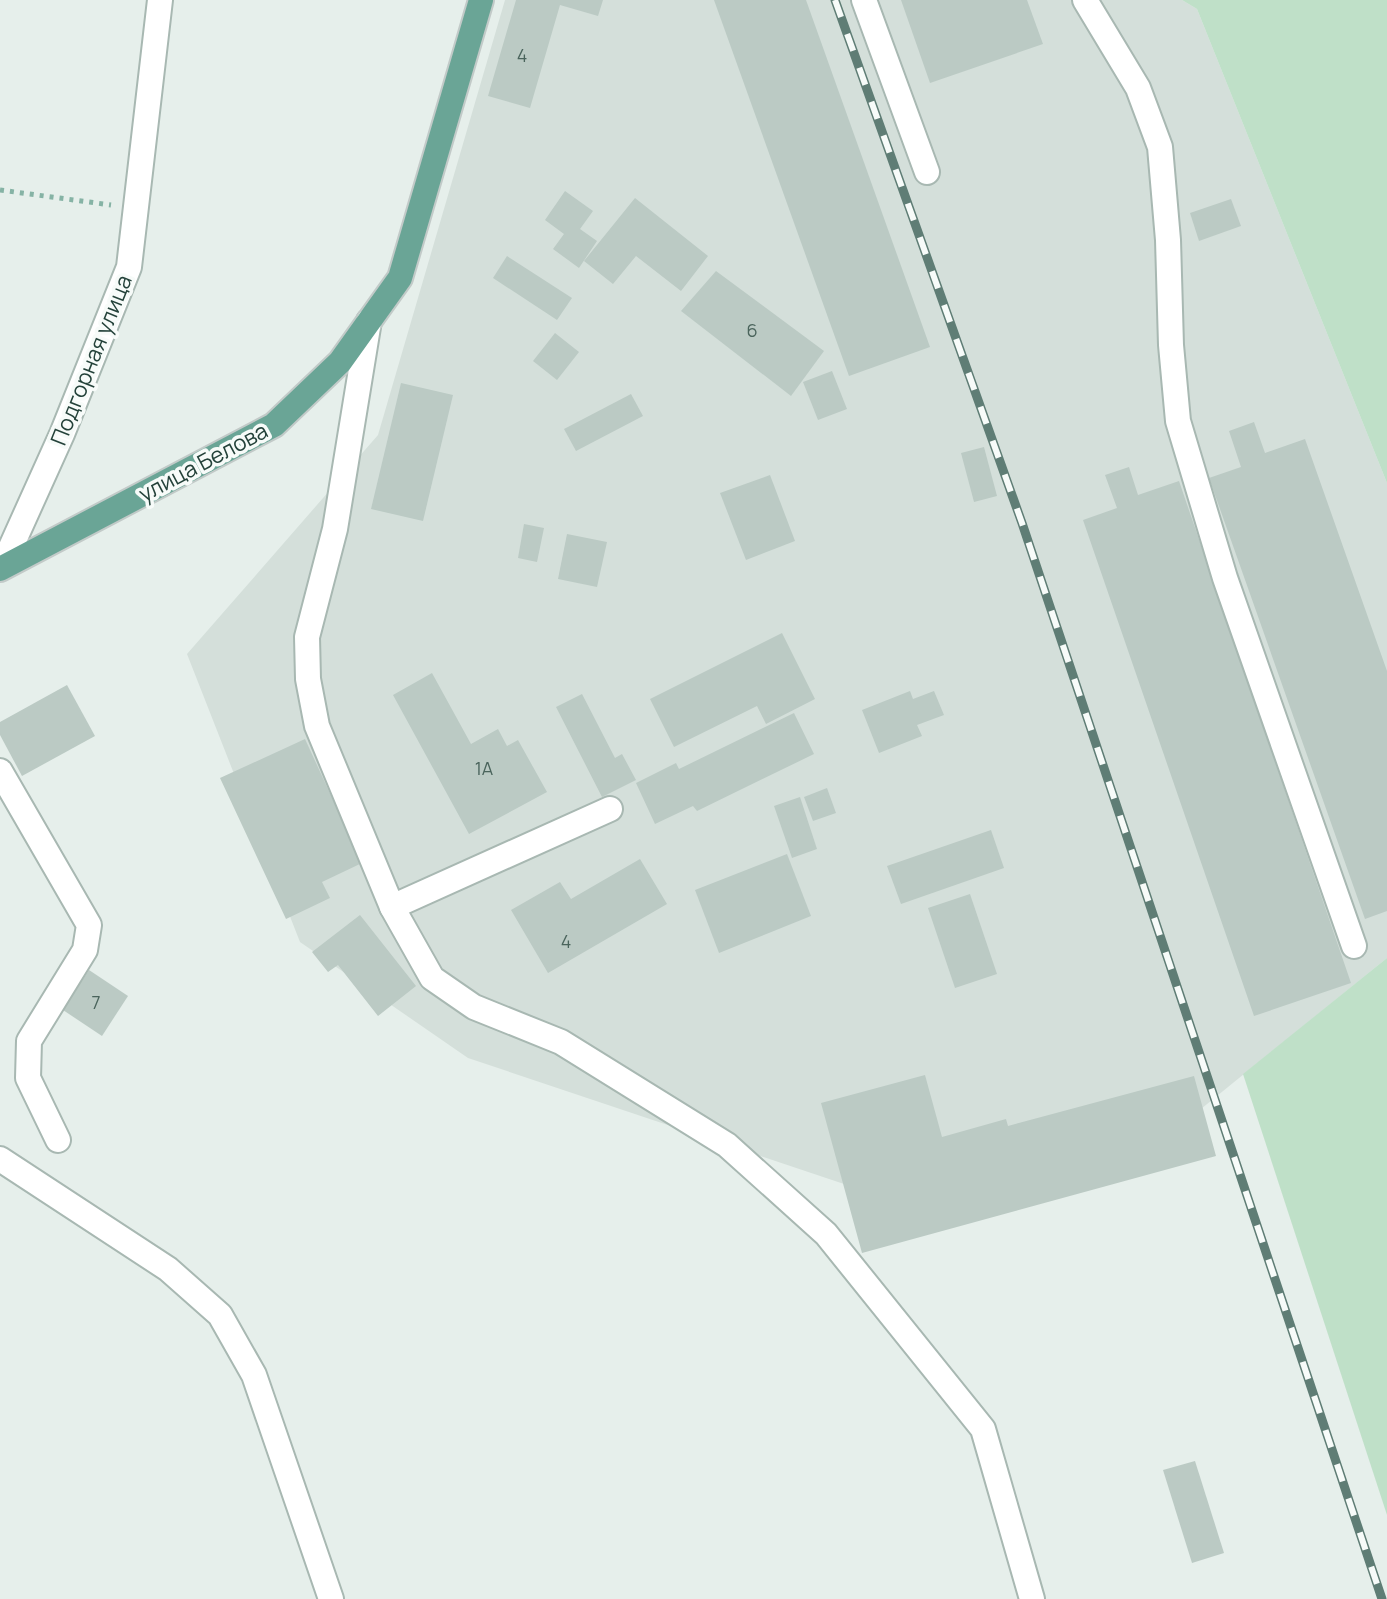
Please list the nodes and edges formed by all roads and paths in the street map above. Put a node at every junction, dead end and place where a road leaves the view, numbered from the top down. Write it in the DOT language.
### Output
graph roads {
  1 [pos="160,0"];
  2 [pos="481,0"];
  3 [pos="864,0"];
  4 [pos="1085,0"];
  5 [pos="927,172"];
  6 [pos="0,190"];
  7 [pos="136,208"];
  8 [pos="369,321"];
  9 [pos="1,568"];
  10 [pos="0,771"];
  11 [pos="610,809"];
  12 [pos="392,907"];
  13 [pos="1354,946"];
  14 [pos="58,1140"];
  15 [pos="0,1159"];
  16 [pos="331,1599"];
  17 [pos="1032,1599"];
  1 -- 7 [label="street, Подгорная улица"];
  2 -- 8 [label="main road, улица Белова"];
  3 -- 5 [label="street"];
  4 -- 13 [label="street"];
  6 -- 7 [label="path"];
  7 -- 9 [label="street, Подгорная улица"];
  8 -- 9 [label="main road, улица Белова"];
  8 -- 12 [label="street"];
  10 -- 14 [label="street"];
  11 -- 12 [label="street"];
  12 -- 17 [label="street"];
  15 -- 16 [label="street"];
}
